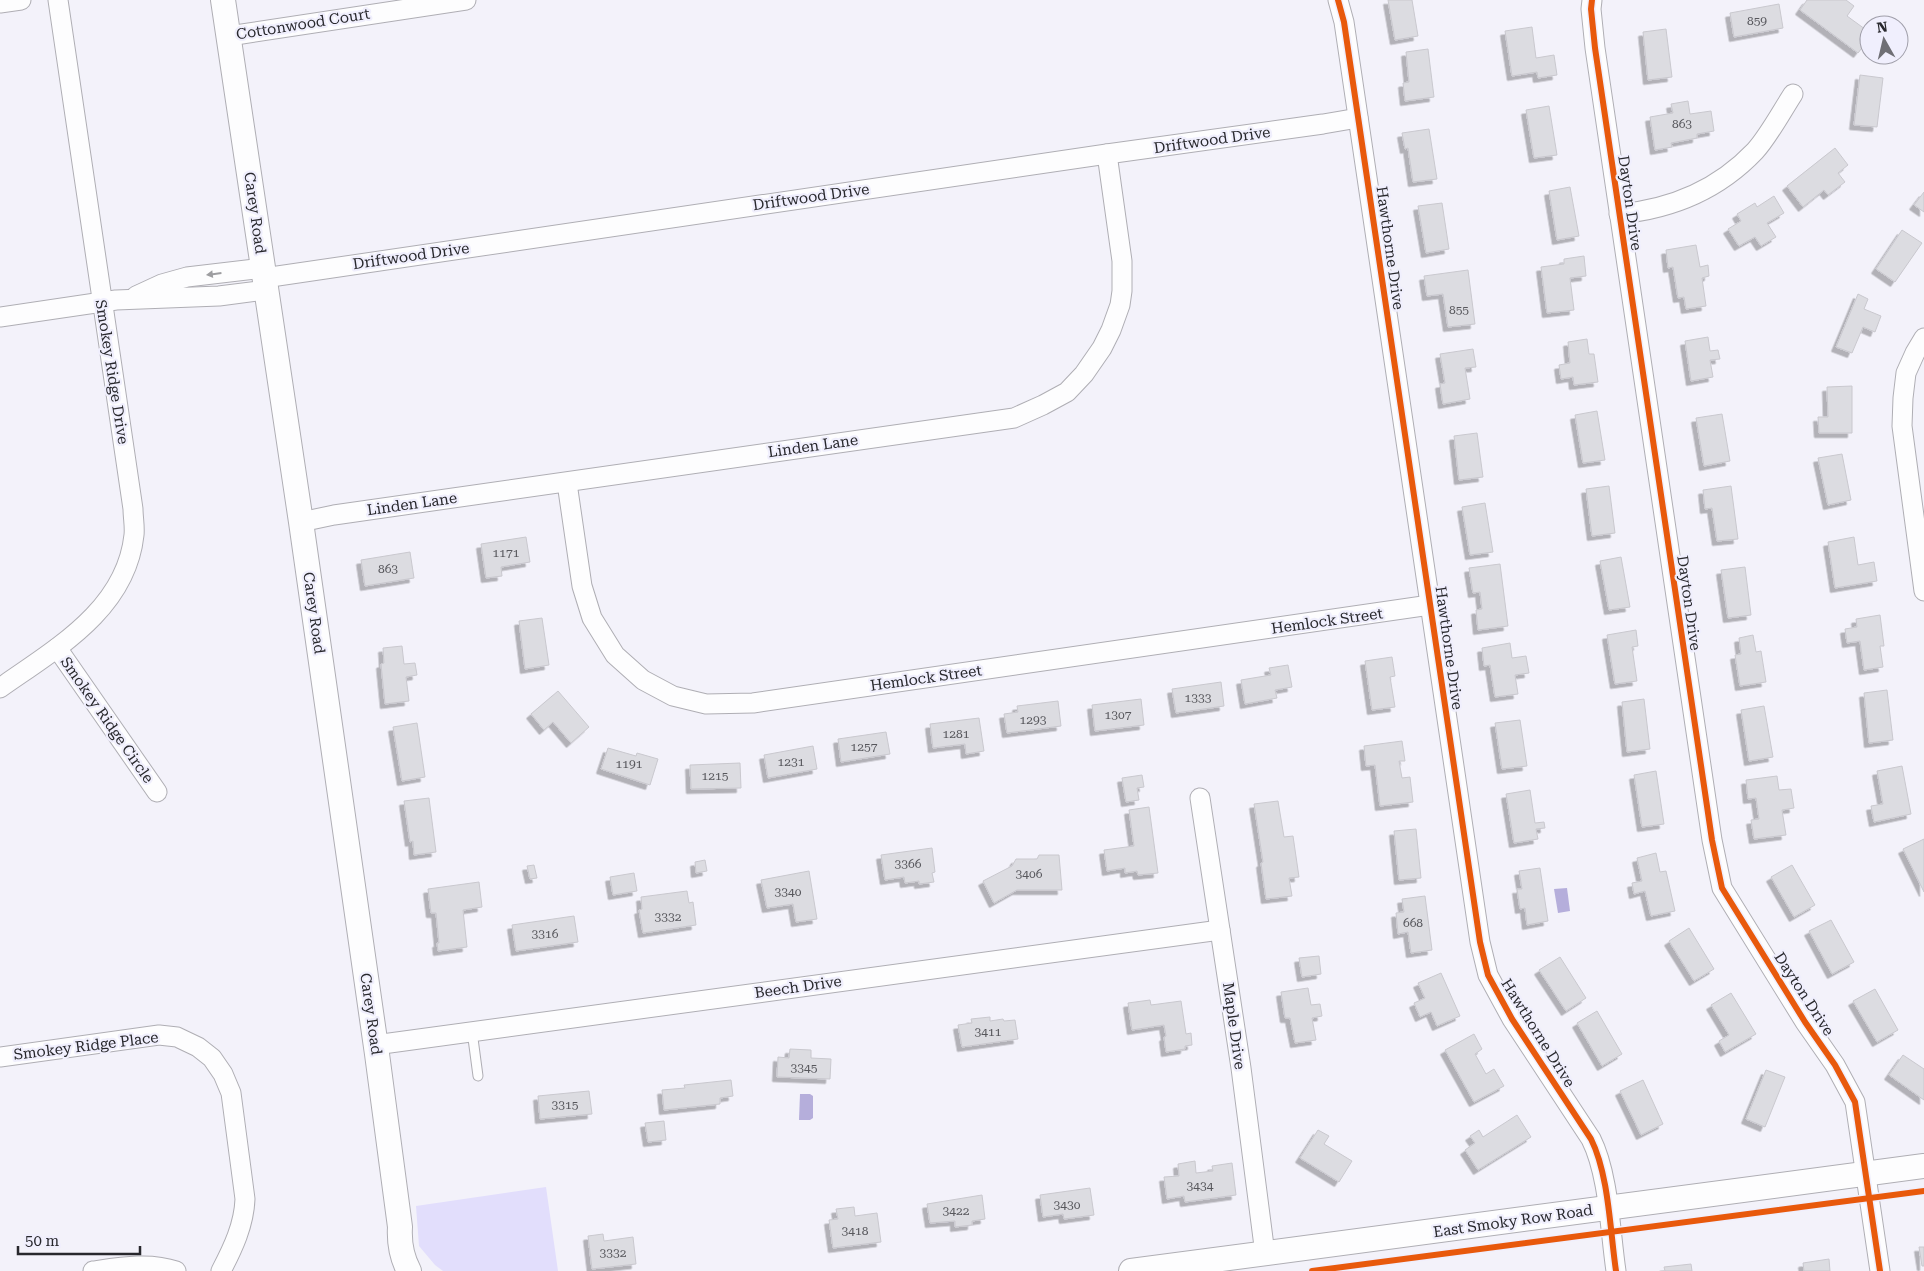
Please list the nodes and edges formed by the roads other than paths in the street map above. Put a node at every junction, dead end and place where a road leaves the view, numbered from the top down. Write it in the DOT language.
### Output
graph roads {
  1 [pos="21,0"];
  2 [pos="58,0"];
  3 [pos="223,0"];
  4 [pos="466,0"];
  5 [pos="1338,0"];
  6 [pos="1592,0"];
  7 [pos="0,3"];
  8 [pos="229,36"];
  9 [pos="1793,94"];
  10 [pos="1358,118"];
  11 [pos="1107,154"];
  12 [pos="1619,214"];
  13 [pos="264,279"];
  14 [pos="102,302"];
  15 [pos="0,317"];
  16 [pos="1924,338"];
  17 [pos="567,483"];
  18 [pos="301,522"];
  19 [pos="1924,591"];
  20 [pos="1430,605"];
  21 [pos="57,648"];
  22 [pos="0,688"];
  23 [pos="157,792"];
  24 [pos="1200,798"];
  25 [pos="1220,930"];
  26 [pos="472,1031"];
  27 [pos="376,1045"];
  28 [pos="0,1057"];
  29 [pos="478,1076"];
  30 [pos="1924,1166"];
  31 [pos="1866,1174"];
  32 [pos="1608,1208"];
  33 [pos="400,1227"];
  34 [pos="1265,1254"];
  35 [pos="94,1271"];
  36 [pos="176,1271"];
  37 [pos="221,1271"];
  38 [pos="408,1271"];
  39 [pos="426,1271"];
  40 [pos="1131,1271"];
  41 [pos="1616,1271"];
  42 [pos="1880,1271"];
  1 -- 7 [label="street"];
  2 -- 14 [label="street, Smokey Ridge Drive"];
  3 -- 8 [label="street, Carey Road"];
  4 -- 8 [label="street, Cottonwood Court"];
  5 -- 10 [label="street, Hawthorne Drive"];
  6 -- 12 [label="street, Dayton Drive"];
  8 -- 13 [label="street, Carey Road"];
  9 -- 12 [label="street"];
  10 -- 11 [label="street, Driftwood Drive"];
  10 -- 20 [label="street, Hawthorne Drive"];
  11 -- 13 [label="street, Driftwood Drive"];
  11 -- 17 [label="street, Linden Lane"];
  12 -- 31 [label="street, Dayton Drive"];
  13 -- 14 [label="street, Driftwood Drive"];
  13 -- 18 [label="street, Carey Road"];
  14 -- 15 [label="street"];
  14 -- 21 [label="street, Smokey Ridge Drive"];
  16 -- 19 [label="street"];
  17 -- 18 [label="street, Linden Lane"];
  17 -- 20 [label="street, Hemlock Street"];
  18 -- 27 [label="street, Carey Road"];
  20 -- 32 [label="street, Hawthorne Drive"];
  21 -- 22 [label="street, Smokey Ridge Drive"];
  21 -- 23 [label="street, Smokey Ridge Circle"];
  24 -- 25 [label="street, Maple Drive"];
  25 -- 26 [label="street, Beech Drive"];
  25 -- 34 [label="street, Maple Drive"];
  26 -- 27 [label="street, Beech Drive"];
  26 -- 29 [label="lane"];
  27 -- 33 [label="street, Carey Road"];
  28 -- 37 [label="street, Smokey Ridge Place"];
  30 -- 31 [label="street, East Smoky Row Road"];
  31 -- 32 [label="street, East Smoky Row Road"];
  31 -- 42 [label="street, Dayton Drive"];
  32 -- 34 [label="street, East Smoky Row Road"];
  32 -- 41 [label="street, Hawthorne Drive"];
  33 -- 38 [label="street, Carey Road"];
  33 -- 39 [label="street, Carey Road"];
  34 -- 40 [label="street, East Smoky Row Road"];
  35 -- 36 [label="street"];
}
